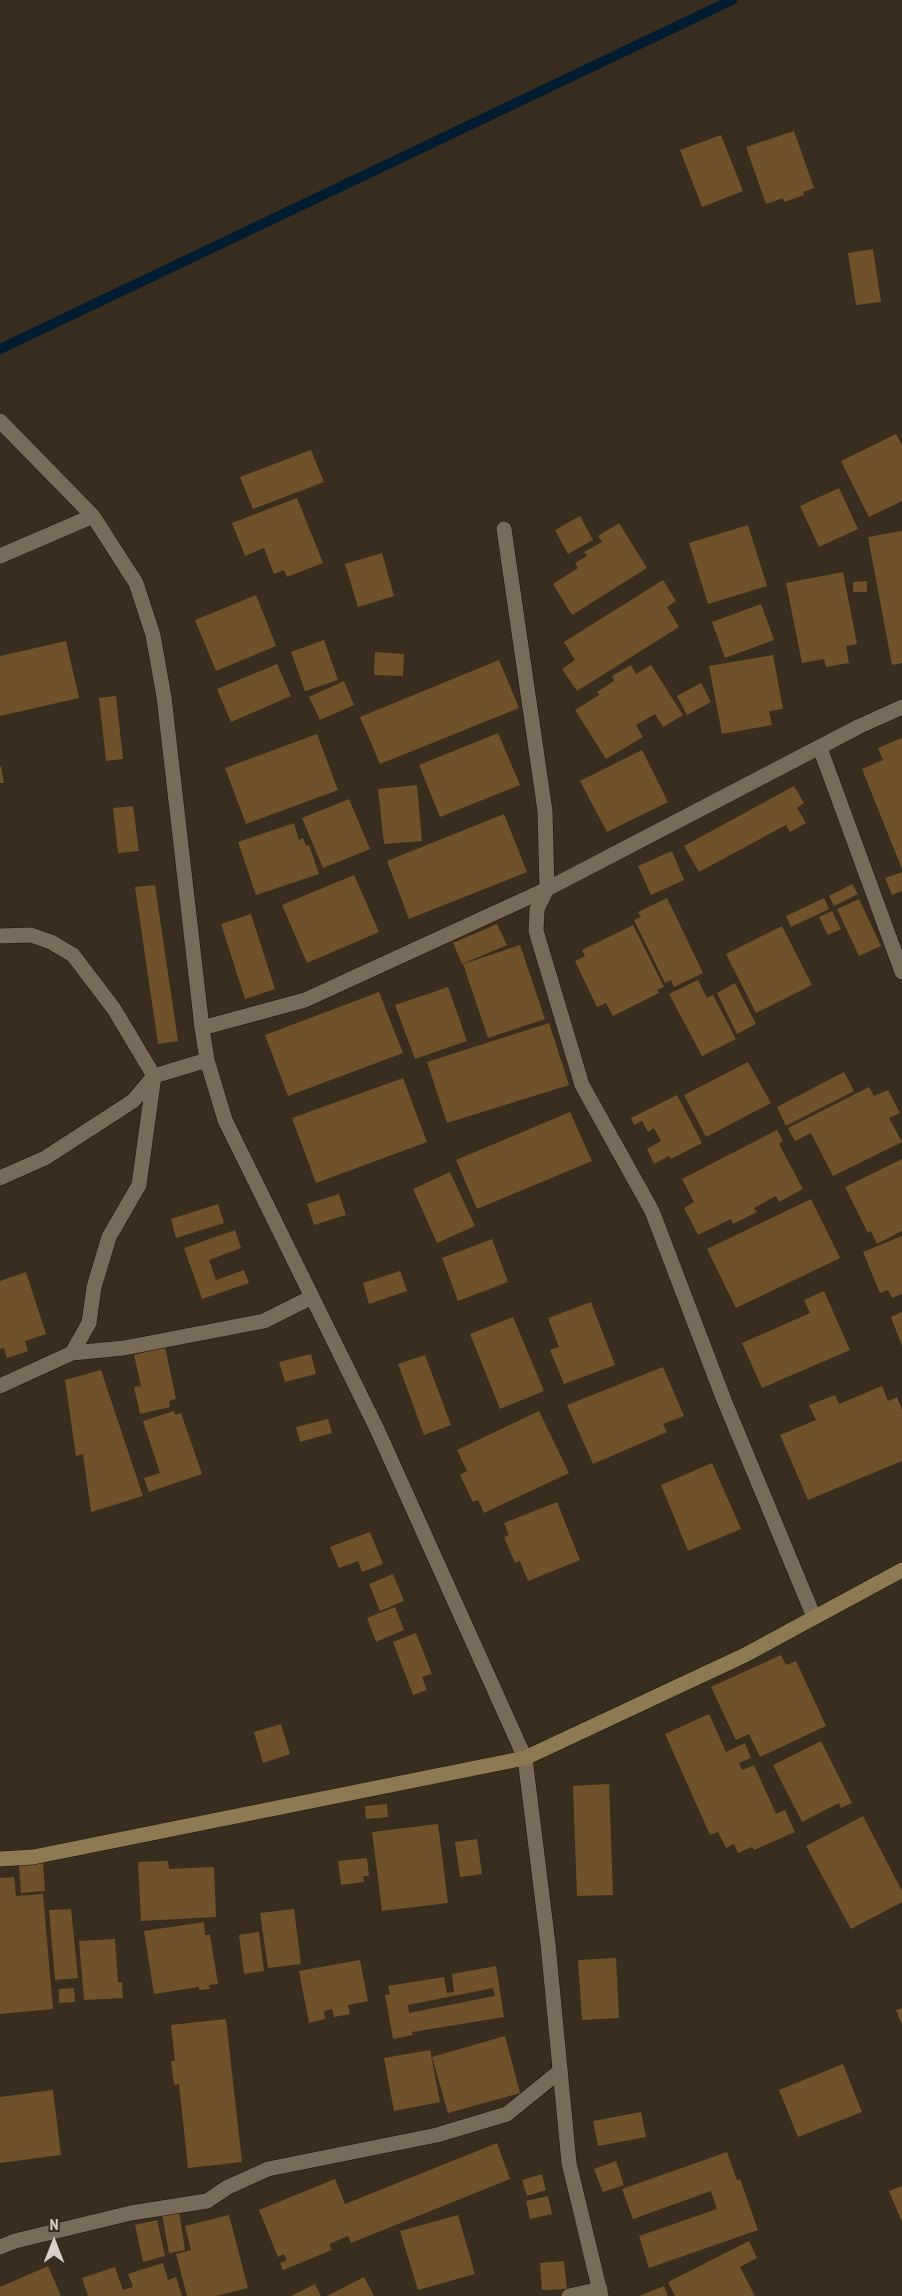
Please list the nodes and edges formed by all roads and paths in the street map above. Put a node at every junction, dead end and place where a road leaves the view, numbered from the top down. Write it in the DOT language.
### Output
graph roads {
  1 [pos="0,421"];
  2 [pos="93,516"];
  3 [pos="504,529"];
  4 [pos="0,556"];
  5 [pos="902,707"];
  6 [pos="820,748"];
  7 [pos="547,889"];
  8 [pos="0,936"];
  9 [pos="902,972"];
  10 [pos="202,1028"];
  11 [pos="207,1060"];
  12 [pos="154,1076"];
  13 [pos="0,1178"];
  14 [pos="312,1297"];
  15 [pos="72,1353"];
  16 [pos="0,1386"];
  17 [pos="902,1570"];
  18 [pos="814,1617"];
  19 [pos="525,1758"];
  20 [pos="0,1859"];
  21 [pos="561,2071"];
  22 [pos="0,2247"];
  23 [pos="601,2293"];
  24 [pos="568,2296"];
  1 -- 2 [label="street"];
  2 -- 4 [label="street"];
  2 -- 10 [label="street"];
  3 -- 7 [label="street"];
  5 -- 6 [label="street"];
  6 -- 7 [label="street"];
  6 -- 9 [label="street"];
  7 -- 10 [label="street"];
  7 -- 18 [label="street"];
  8 -- 12 [label="street"];
  10 -- 11 [label="street"];
  11 -- 12 [label="street"];
  11 -- 14 [label="street"];
  12 -- 13 [label="street"];
  12 -- 15 [label="street"];
  14 -- 15 [label="street"];
  14 -- 19 [label="street"];
  15 -- 16 [label="street"];
  17 -- 18 [label="street"];
  18 -- 19 [label="street"];
  19 -- 20 [label="street"];
  19 -- 21 [label="street"];
  21 -- 22 [label="street"];
  21 -- 23 [label="street"];
  23 -- 24 [label="street"];
}
